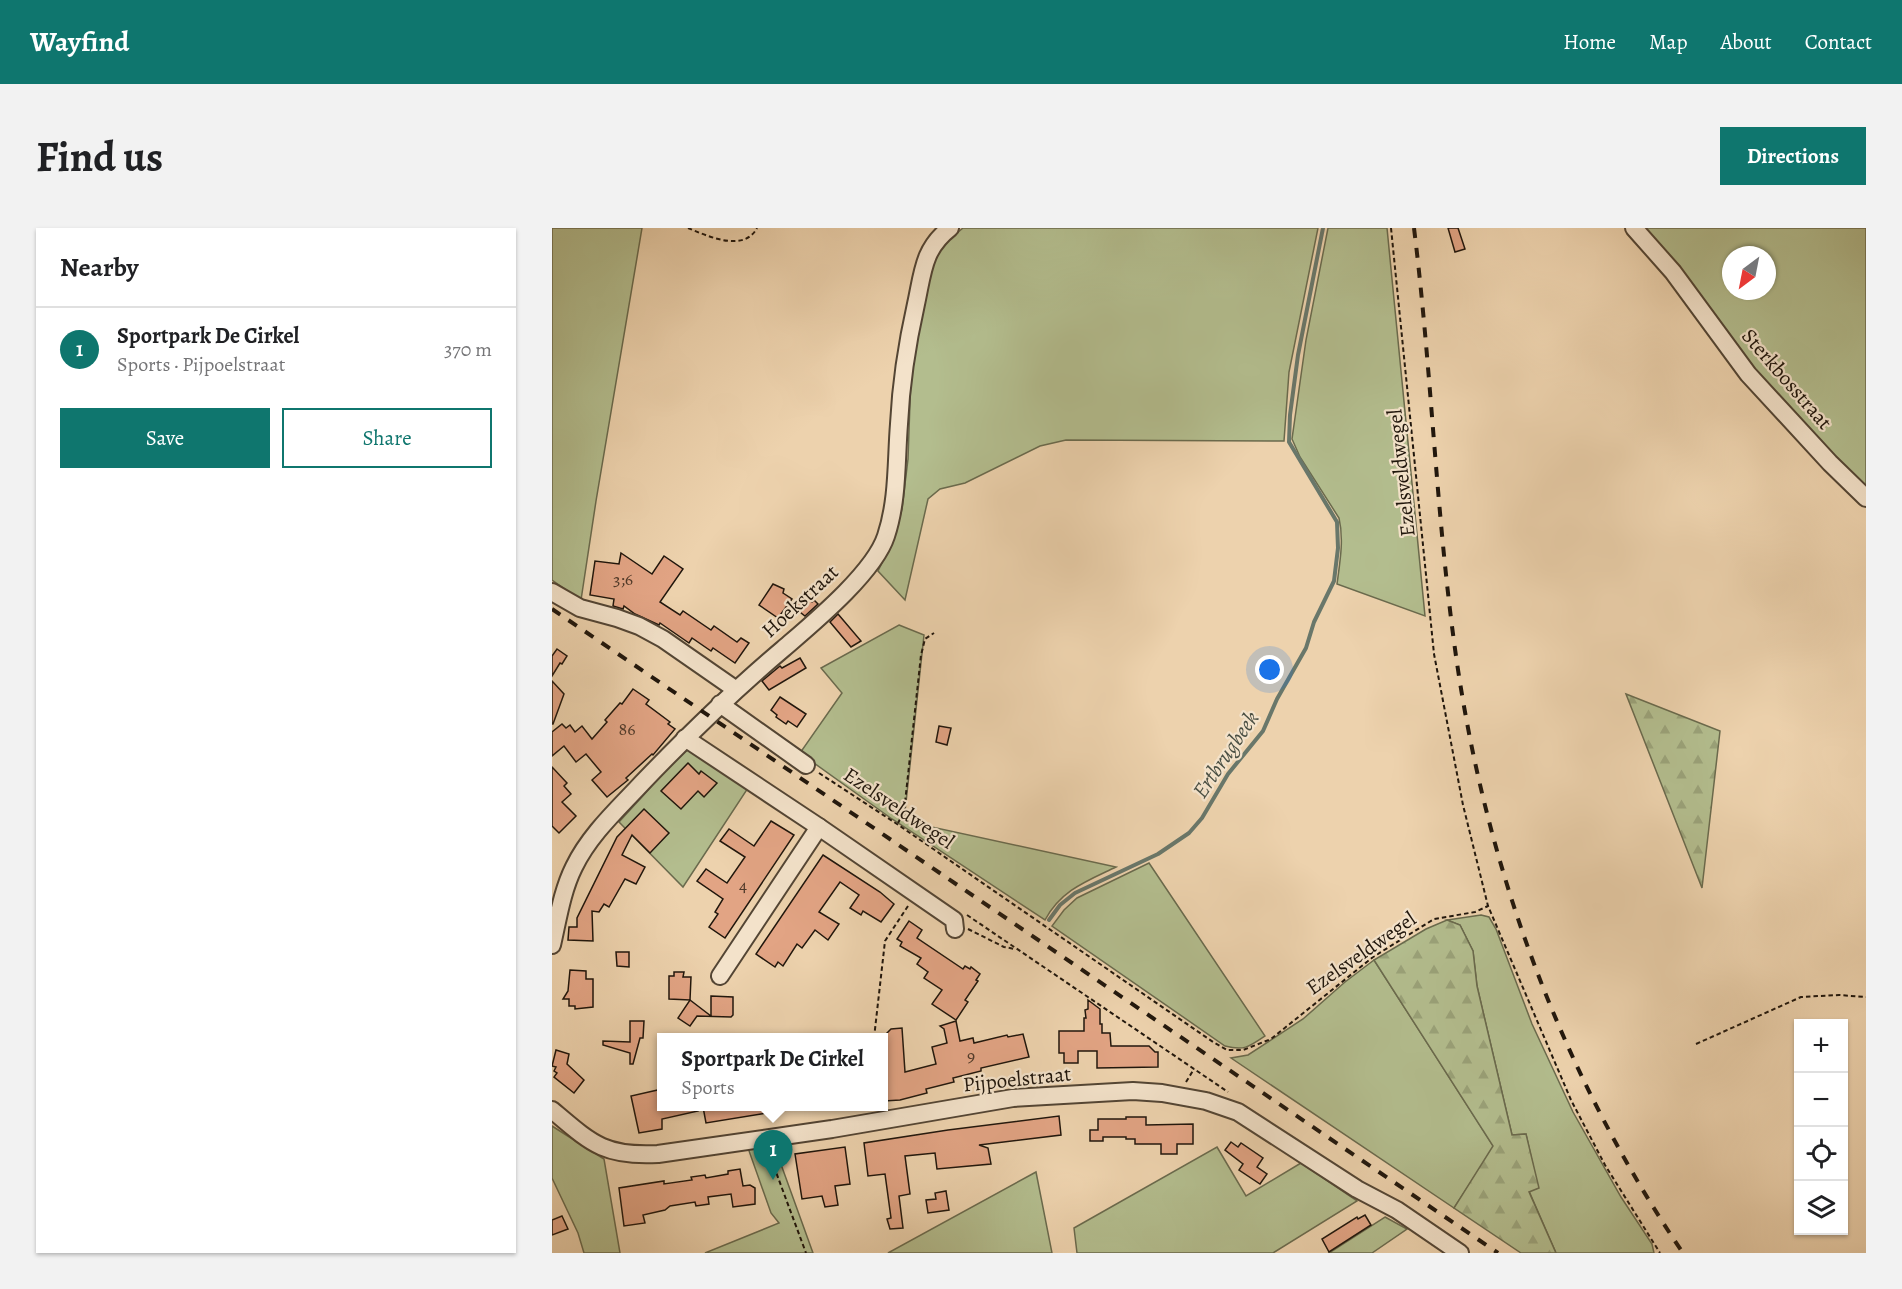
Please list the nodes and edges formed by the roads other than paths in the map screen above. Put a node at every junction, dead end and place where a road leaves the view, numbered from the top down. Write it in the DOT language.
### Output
graph roads {
  1 [pos="951,228"];
  2 [pos="1634,228"];
  3 [pos="1866,498"];
  4 [pos="552,591"];
  5 [pos="735,689"];
  6 [pos="720,704"];
  7 [pos="685,738"];
  8 [pos="806,765"];
  9 [pos="819,827"];
  10 [pos="956,920"];
  11 [pos="552,945"];
  12 [pos="720,976"];
  13 [pos="552,1110"];
  14 [pos="1460,1253"];
  1 -- 5 [label="street, Hoekstraat"];
  2 -- 3 [label="street, Sterkbosstraat"];
  4 -- 5 [label="street"];
  5 -- 6 [label="street, Hoekstraat"];
  6 -- 7 [label="street, Hoekstraat"];
  6 -- 8 [label="street"];
  7 -- 9 [label="street"];
  7 -- 11 [label="street, Hoekstraat"];
  9 -- 10 [label="street"];
  9 -- 12 [label="street"];
  13 -- 14 [label="street, Pijpoelstraat"];
}
